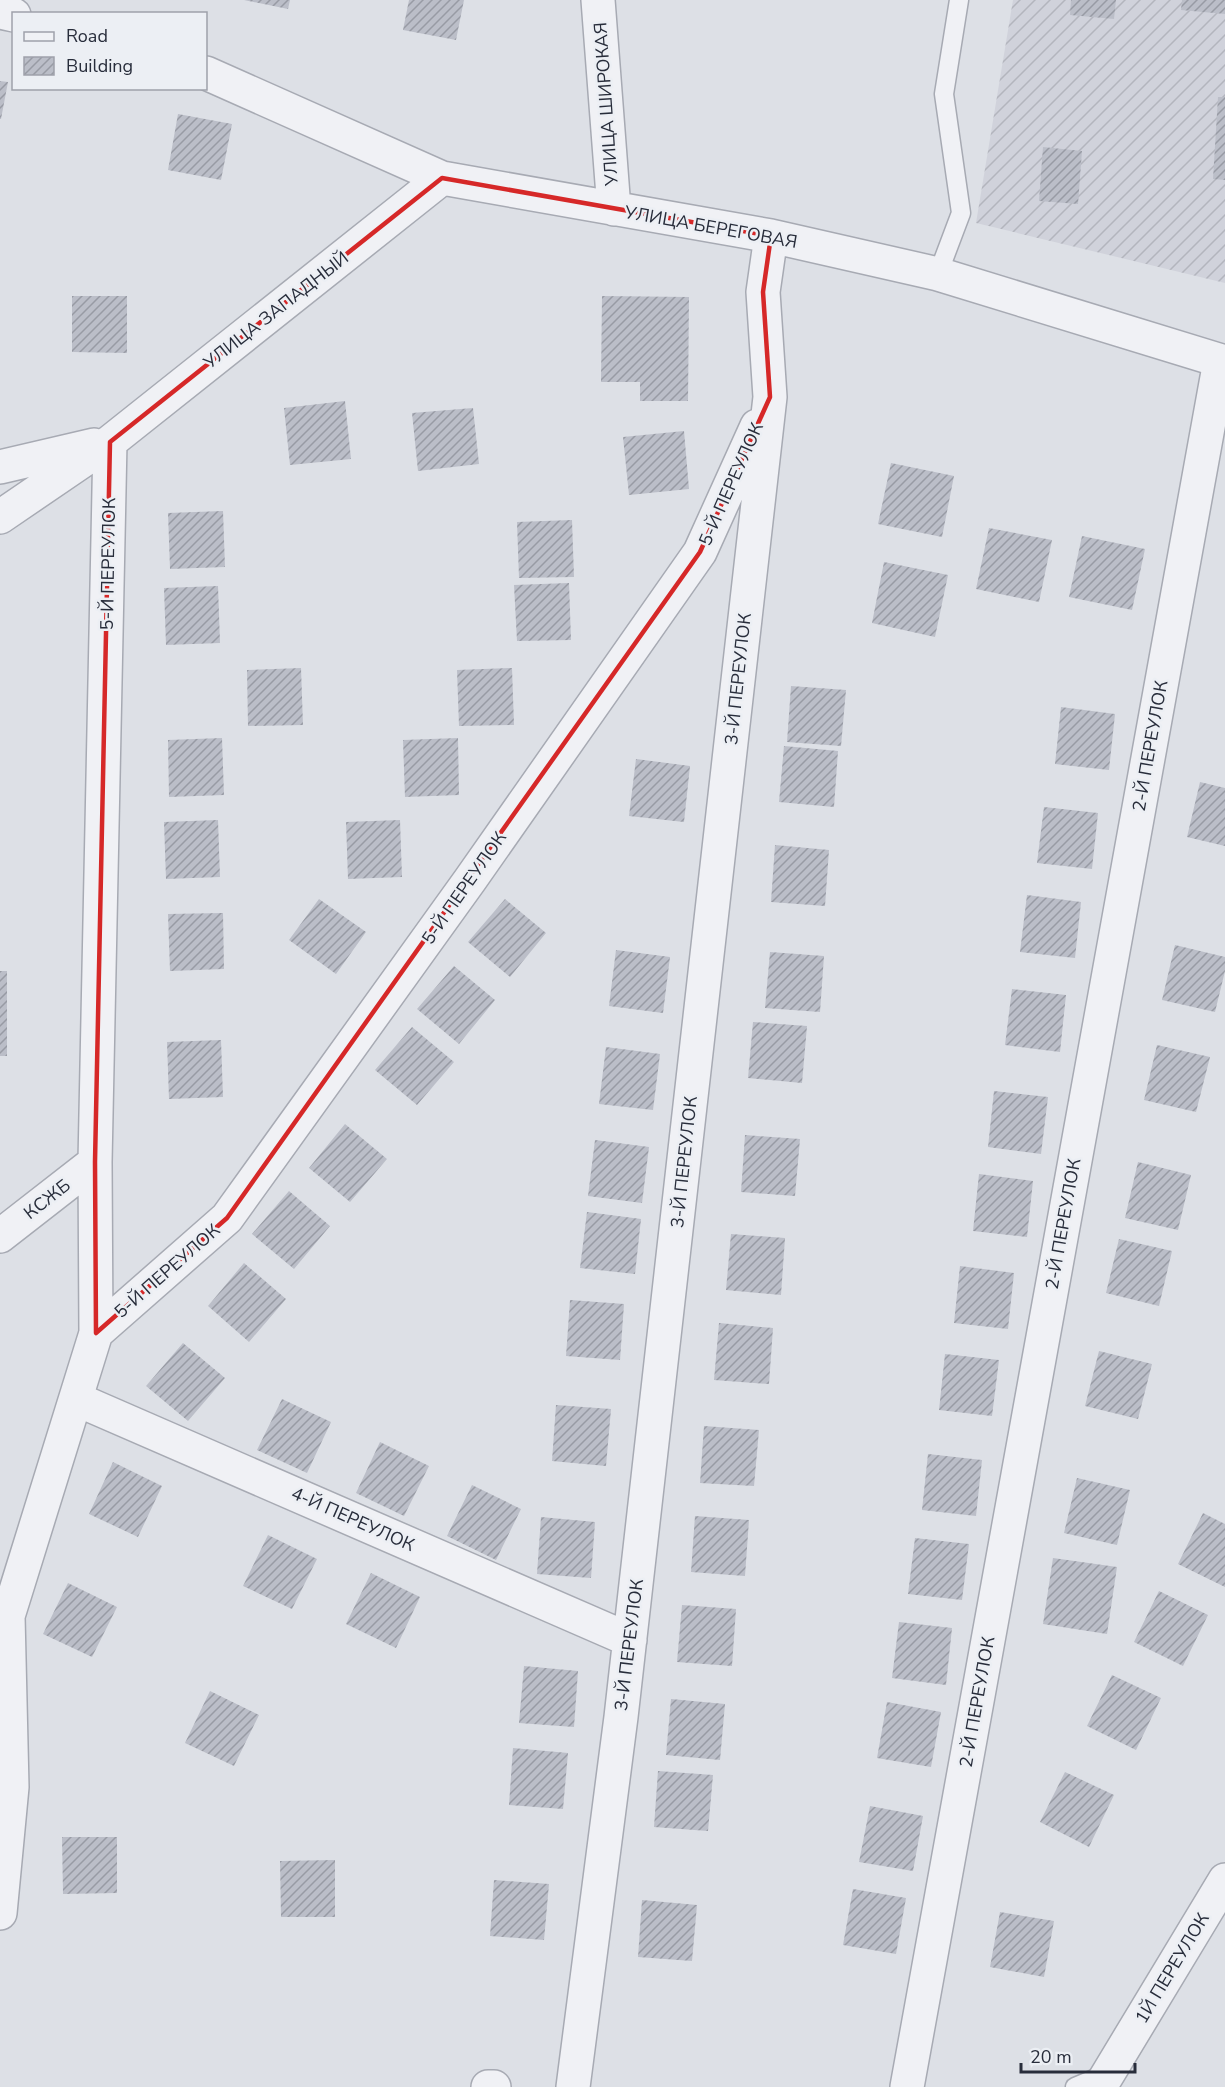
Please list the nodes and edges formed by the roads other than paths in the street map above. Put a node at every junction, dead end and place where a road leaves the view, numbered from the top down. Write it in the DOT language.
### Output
graph roads {
  1 [pos="598,0"];
  2 [pos="960,0"];
  3 [pos="207,73"];
  4 [pos="442,178"];
  5 [pos="614,209"];
  6 [pos="771,236"];
  7 [pos="938,274"];
  8 [pos="1223,361"];
  9 [pos="770,397"];
  10 [pos="110,442"];
  11 [pos="0,467"];
  12 [pos="0,517"];
  13 [pos="95,1162"];
  14 [pos="0,1236"];
  15 [pos="96,1333"];
  16 [pos="76,1398"];
  17 [pos="630,1640"];
  18 [pos="1225,1880"];
  19 [pos="0,1913"];
  20 [pos="1216,1915"];
  21 [pos="1104,2080"];
  22 [pos="488,2087"];
  23 [pos="494,2087"];
  24 [pos="573,2087"];
  25 [pos="907,2087"];
  26 [pos="1075,2087"];
  1 -- 5 [label="street, УЛИЦА ШИРОКАЯ"];
  2 -- 7 [label="lane"];
  3 -- 4 [label="street, УЛИЦА БЕРЕГОВАЯ"];
  4 -- 5 [label="street, УЛИЦА БЕРЕГОВАЯ"];
  4 -- 10 [label="street, УЛИЦА ЗАПАДНЫЙ"];
  5 -- 6 [label="street, УЛИЦА БЕРЕГОВАЯ"];
  6 -- 7 [label="street, УЛИЦА БЕРЕГОВАЯ"];
  6 -- 9 [label="street, 3-Й ПЕРЕУЛОК"];
  7 -- 8 [label="street, УЛИЦА БЕРЕГОВАЯ"];
  8 -- 25 [label="street, 2-Й ПЕРЕУЛОК"];
  9 -- 15 [label="street, 5-Й ПЕРЕУЛОК"];
  9 -- 17 [label="street, 3-Й ПЕРЕУЛОК"];
  10 -- 11 [label="street"];
  10 -- 12 [label="street, УЛИЦА ЗАПАДНЫЙ"];
  10 -- 13 [label="street, 5-Й ПЕРЕУЛОК"];
  13 -- 14 [label="street, КСЖБ"];
  13 -- 15 [label="street, 5-Й ПЕРЕУЛОК"];
  15 -- 16 [label="street, 5-Й ПЕРЕУЛОК"];
  16 -- 17 [label="street, 4-Й ПЕРЕУЛОК"];
  16 -- 19 [label="street, 5-Й ПЕРЕУЛОК"];
  17 -- 24 [label="street, 3-Й ПЕРЕУЛОК"];
  18 -- 20 [label="street, 1Й ПЕРЕУЛОК"];
  20 -- 21 [label="street, 1Й ПЕРЕУЛОК"];
  21 -- 26 [label="lane"];
  22 -- 23 [label="street"];
}
